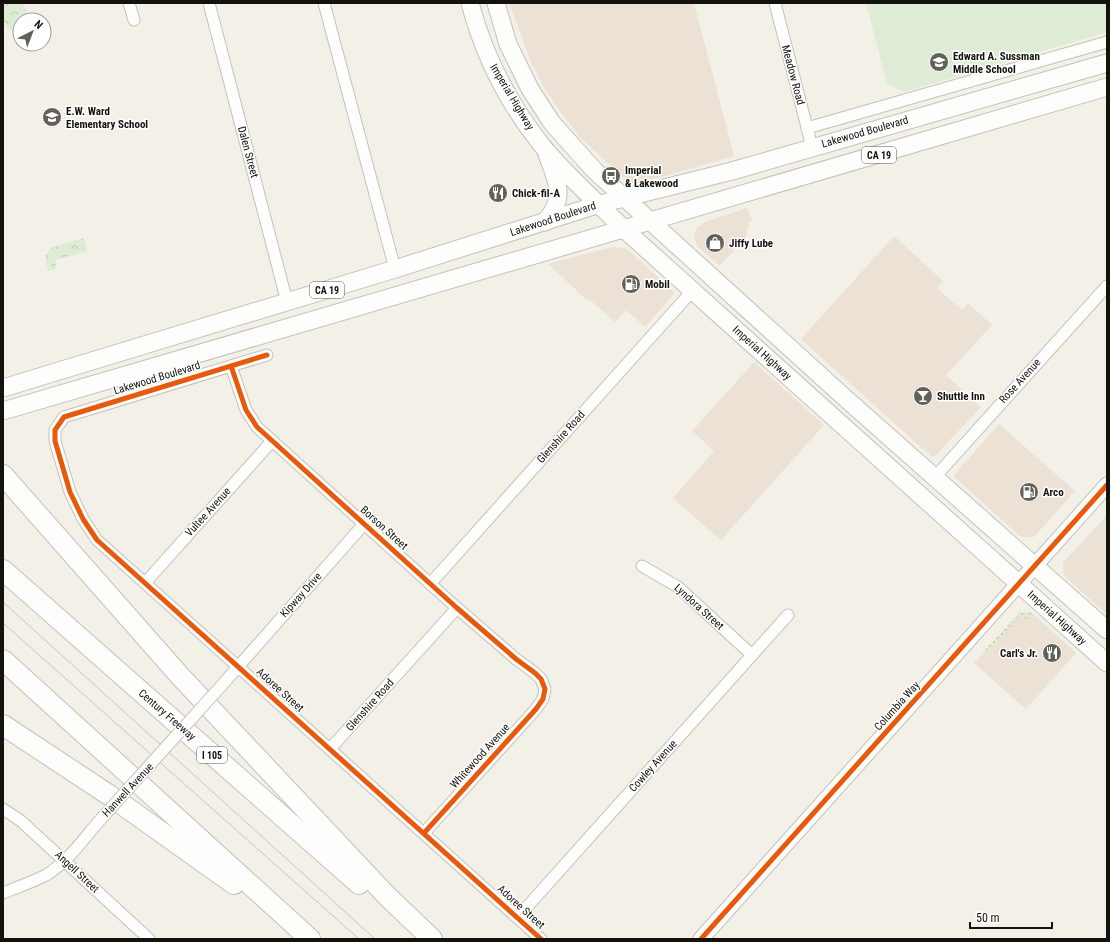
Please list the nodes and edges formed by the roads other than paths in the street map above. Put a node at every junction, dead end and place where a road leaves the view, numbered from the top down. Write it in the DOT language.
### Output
graph roads {
  1 [pos="129,3"];
  2 [pos="209,3"];
  3 [pos="324,3"];
  4 [pos="470,3"];
  5 [pos="496,3"];
  6 [pos="775,3"];
  7 [pos="134,20"];
  8 [pos="1107,42"];
  9 [pos="1107,63"];
  10 [pos="1107,87"];
  11 [pos="807,128"];
  12 [pos="812,147"];
  13 [pos="545,148"];
  14 [pos="625,199"];
  15 [pos="600,204"];
  16 [pos="651,221"];
  17 [pos="545,222"];
  18 [pos="625,230"];
  19 [pos="395,269"];
  20 [pos="1107,286"];
  21 [pos="693,290"];
  22 [pos="287,302"];
  23 [pos="267,355"];
  24 [pos="231,366"];
  25 [pos="3,388"];
  26 [pos="3,411"];
  27 [pos="57,426"];
  28 [pos="272,442"];
  29 [pos="3,475"];
  30 [pos="935,477"];
  31 [pos="1107,485"];
  32 [pos="364,524"];
  33 [pos="642,566"];
  34 [pos="1035,566"];
  35 [pos="3,570"];
  36 [pos="145,583"];
  37 [pos="430,584"];
  38 [pos="1019,584"];
  39 [pos="457,608"];
  40 [pos="788,615"];
  41 [pos="1107,630"];
  42 [pos="752,655"];
  43 [pos="3,660"];
  44 [pos="1107,663"];
  45 [pos="238,666"];
  46 [pos="545,689"];
  47 [pos="3,725"];
  48 [pos="330,749"];
  49 [pos="3,809"];
  50 [pos="424,833"];
  51 [pos="64,860"];
  52 [pos="3,893"];
  53 [pos="518,917"];
  54 [pos="305,934"];
  55 [pos="149,939"];
  56 [pos="422,939"];
  57 [pos="432,939"];
  58 [pos="541,939"];
  59 [pos="701,939"];
  1 -- 7 [label="street"];
  2 -- 22 [label="street, Dalen Street"];
  3 -- 19 [label="street"];
  4 -- 13 [label="main road, Imperial Highway"];
  5 -- 14 [label="main road, Imperial Highway"];
  6 -- 11 [label="street, Meadow Road"];
  8 -- 11 [label="street, Lakewood Boulevard"];
  9 -- 12 [label="main road, Lakewood Boulevard / CA 19"];
  10 -- 16 [label="main road, Lakewood Boulevard / CA 19"];
  11 -- 12 [label="street, Meadow Road"];
  12 -- 14 [label="main road, Lakewood Boulevard / CA 19"];
  13 -- 15 [label="main road, Imperial Highway"];
  13 -- 17 [label="main road"];
  14 -- 15 [label="main road, Lakewood Boulevard / CA 19"];
  14 -- 16 [label="main road, Imperial Highway"];
  15 -- 17 [label="main road, Lakewood Boulevard / CA 19"];
  15 -- 18 [label="main road, Imperial Highway"];
  16 -- 18 [label="main road, Lakewood Boulevard / CA 19"];
  16 -- 30 [label="main road, Imperial Highway"];
  17 -- 19 [label="main road, Lakewood Boulevard / CA 19"];
  18 -- 21 [label="main road, Imperial Highway"];
  18 -- 26 [label="main road, Lakewood Boulevard / CA 19"];
  19 -- 22 [label="main road, Lakewood Boulevard / CA 19"];
  20 -- 30 [label="street, Rose Avenue"];
  21 -- 37 [label="street, Glenshire Road"];
  21 -- 38 [label="main road, Imperial Highway"];
  22 -- 25 [label="main road, Lakewood Boulevard / CA 19"];
  23 -- 24 [label="street, Lakewood Boulevard"];
  24 -- 27 [label="street, Lakewood Boulevard"];
  24 -- 28 [label="street, Borson Street"];
  27 -- 36 [label="street, Adoree Street"];
  28 -- 32 [label="street, Borson Street"];
  28 -- 36 [label="street, Vultee Avenue"];
  29 -- 57 [label="highway"];
  30 -- 34 [label="main road, Imperial Highway"];
  31 -- 34 [label="street, Columbia Way"];
  32 -- 37 [label="street, Borson Street"];
  32 -- 45 [label="street, Kipway Drive"];
  33 -- 42 [label="street, Lyndora Street"];
  34 -- 38 [label="street, Columbia Way"];
  34 -- 41 [label="main road, Imperial Highway"];
  35 -- 56 [label="highway, Century Freeway / I 105"];
  36 -- 45 [label="street, Adoree Street"];
  37 -- 39 [label="street, Borson Street"];
  38 -- 44 [label="main road, Imperial Highway"];
  38 -- 59 [label="street, Columbia Way"];
  39 -- 46 [label="street, Borson Street"];
  39 -- 48 [label="street, Glenshire Road"];
  40 -- 42 [label="street, Cowley Avenue"];
  42 -- 53 [label="street, Cowley Avenue"];
  43 -- 54 [label="highway"];
  45 -- 48 [label="street, Adoree Street"];
  45 -- 51 [label="street, Hanwell Avenue, bridge"];
  46 -- 50 [label="street, Whitewood Avenue"];
  47 -- 54 [label="highway"];
  48 -- 50 [label="street, Adoree Street"];
  49 -- 51 [label="street, Angell Street"];
  50 -- 53 [label="street, Adoree Street"];
  51 -- 52 [label="street, Hanwell Avenue"];
  51 -- 55 [label="street, Angell Street"];
  53 -- 58 [label="street, Adoree Street"];
}
